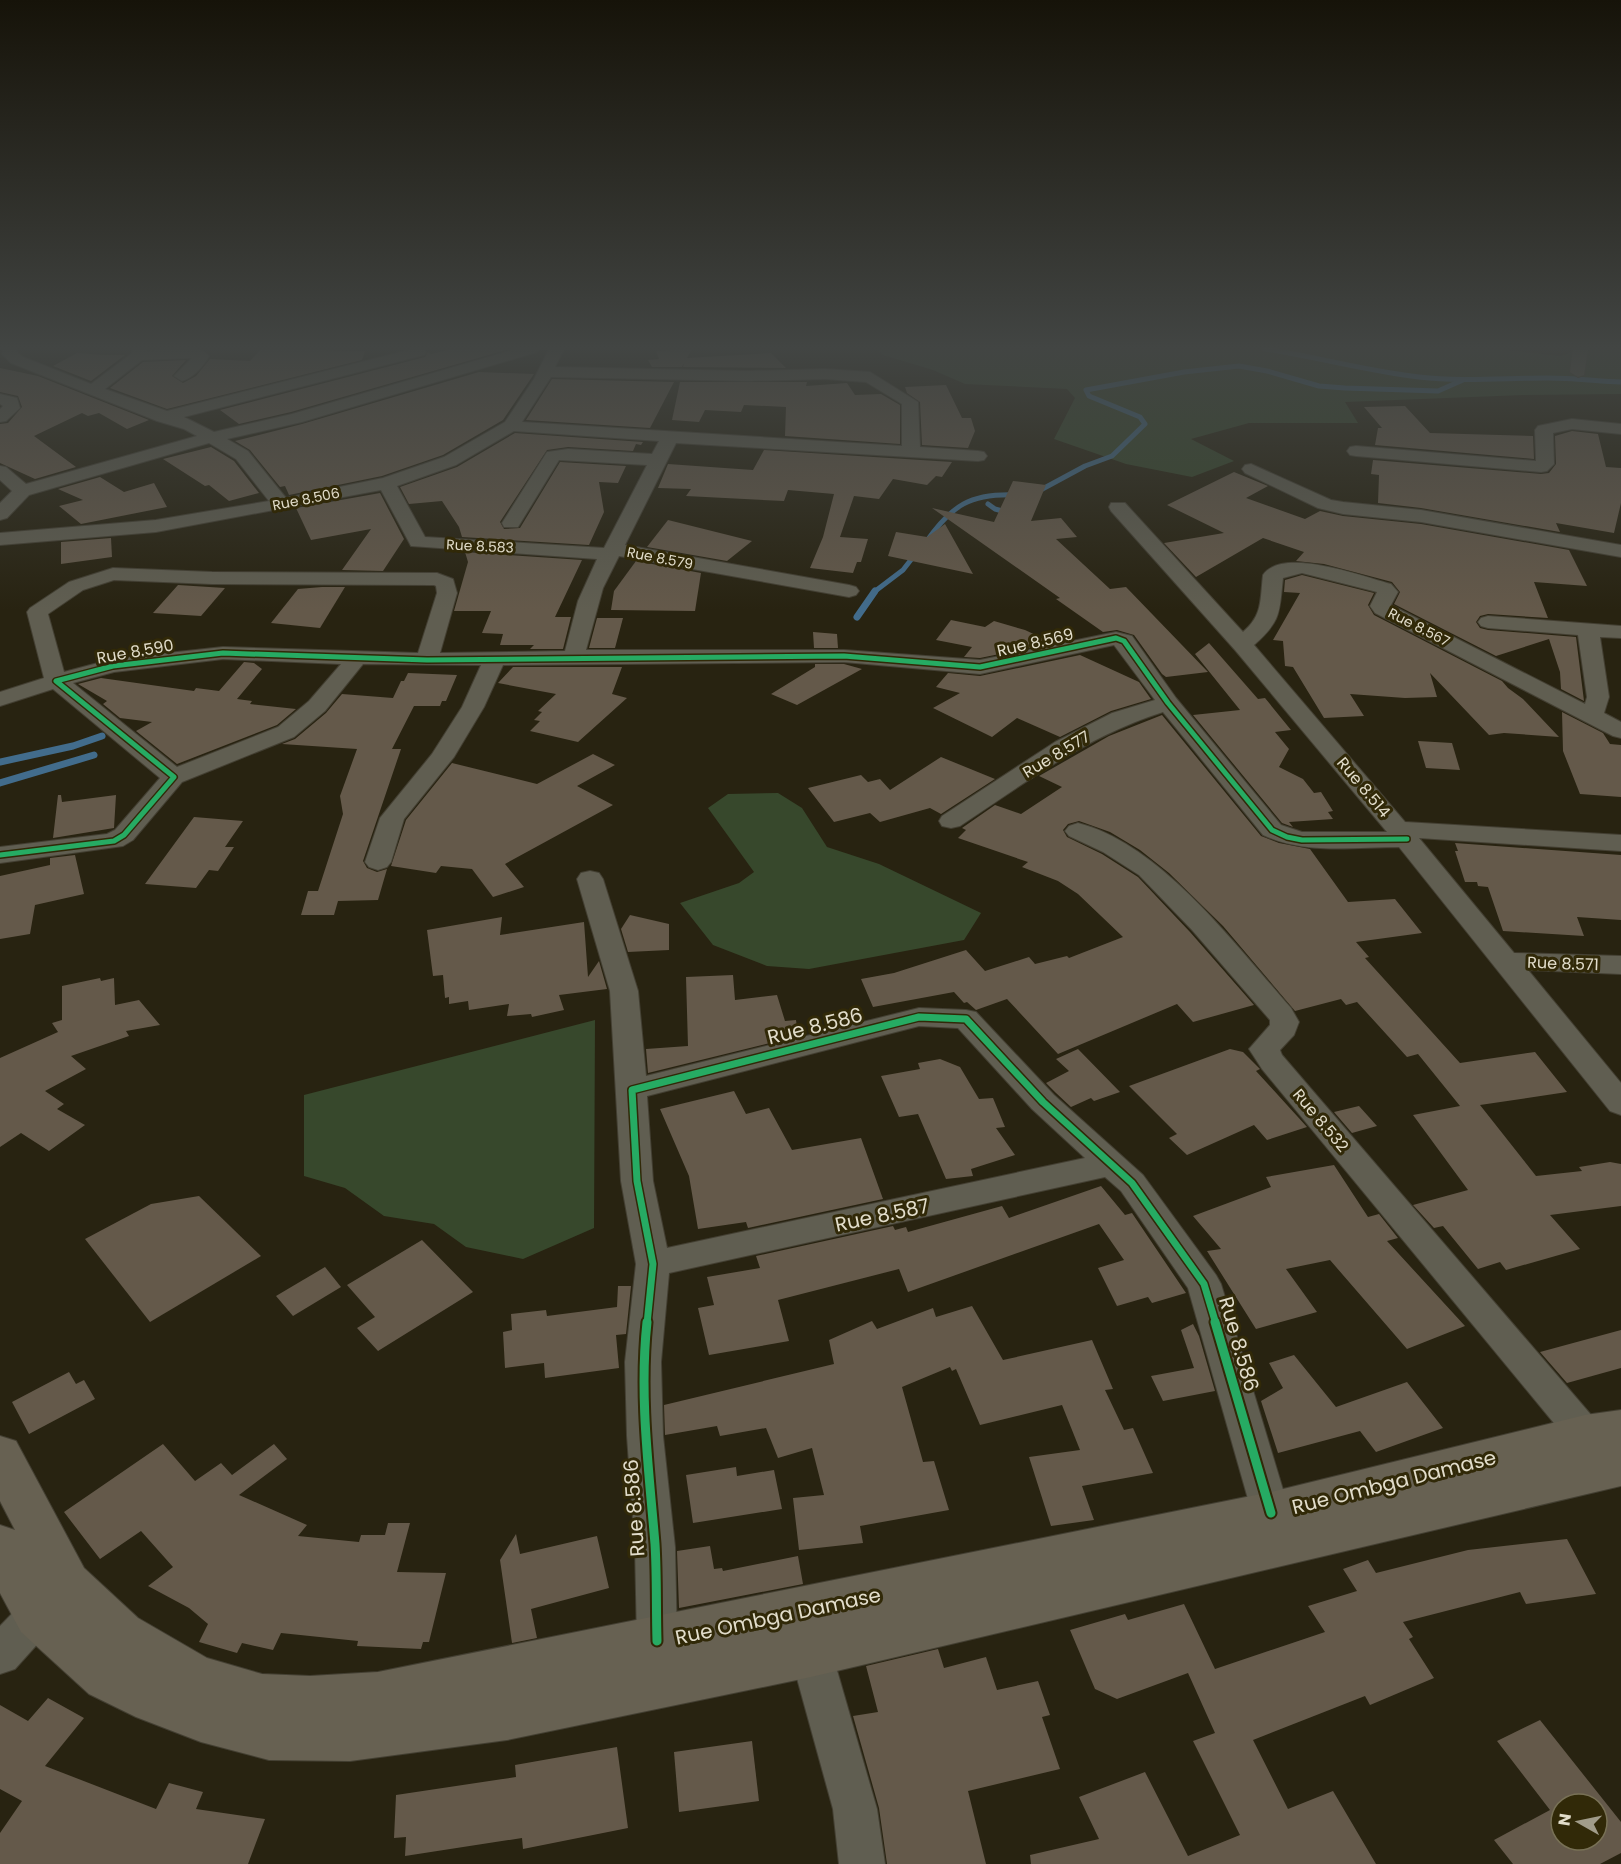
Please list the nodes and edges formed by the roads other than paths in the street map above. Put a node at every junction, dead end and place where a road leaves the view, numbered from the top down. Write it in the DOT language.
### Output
graph roads {
  1 [pos="217,436"];
  2 [pos="494,436"];
  3 [pos="655,436"];
  4 [pos="911,436"];
  5 [pos="1544,436"];
  6 [pos="213,437"];
  7 [pos="670,437"];
  8 [pos="911,451"];
  9 [pos="1356,451"];
  10 [pos="978,456"];
  11 [pos="659,460"];
  12 [pos="1251,469"];
  13 [pos="0,471"];
  14 [pos="387,483"];
  15 [pos="23,491"];
  16 [pos="282,504"];
  17 [pos="1118,507"];
  18 [pos="0,513"];
  19 [pos="512,523"];
  20 [pos="0,538"];
  21 [pos="1621,551"];
  22 [pos="611,552"];
  23 [pos="849,591"];
  24 [pos="1488,622"];
  25 [pos="1588,629"];
  26 [pos="1621,632"];
  27 [pos="1242,644"];
  28 [pos="574,657"];
  29 [pos="357,658"];
  30 [pos="495,659"];
  31 [pos="427,660"];
  32 [pos="56,681"];
  33 [pos="0,699"];
  34 [pos="1168,703"];
  35 [pos="1592,715"];
  36 [pos="1621,731"];
  37 [pos="174,777"];
  38 [pos="951,821"];
  39 [pos="1078,831"];
  40 [pos="1403,834"];
  41 [pos="1621,843"];
  42 [pos="0,855"];
  43 [pos="378,862"];
  44 [pos="590,879"];
  45 [pos="1506,961"];
  46 [pos="1621,965"];
  47 [pos="632,1090"];
  48 [pos="1621,1104"];
  49 [pos="1110,1164"];
  50 [pos="653,1264"];
  51 [pos="1603,1432"];
  52 [pos="0,1455"];
  53 [pos="1621,1466"];
  54 [pos="1271,1513"];
  55 [pos="0,1546"];
  56 [pos="52,1600"];
  57 [pos="657,1641"];
  58 [pos="811,1653"];
  59 [pos="0,1655"];
  60 [pos="862,1864"];
  1 -- 6 [label="street"];
  2 -- 14 [label="street, Rue 8.506"];
  3 -- 7 [label="street"];
  4 -- 8 [label="street"];
  5 -- 9 [label="street"];
  6 -- 15 [label="street"];
  6 -- 16 [label="street"];
  7 -- 8 [label="street"];
  7 -- 11 [label="street, Rue 8.579"];
  8 -- 10 [label="street"];
  11 -- 19 [label="street"];
  11 -- 22 [label="street, Rue 8.579"];
  12 -- 21 [label="street"];
  13 -- 15 [label="street"];
  14 -- 16 [label="street, Rue 8.506"];
  14 -- 22 [label="street, Rue 8.583"];
  15 -- 18 [label="street"];
  16 -- 20 [label="street, Rue 8.506"];
  17 -- 27 [label="street, Rue 8.514"];
  22 -- 23 [label="street, Rue 8.579"];
  22 -- 28 [label="street"];
  24 -- 25 [label="street"];
  25 -- 26 [label="street"];
  25 -- 35 [label="street"];
  27 -- 35 [label="street, Rue 8.567"];
  27 -- 40 [label="street, Rue 8.514"];
  28 -- 30 [label="street, Rue 8.590"];
  28 -- 34 [label="street, Rue 8.569"];
  29 -- 31 [label="street, Rue 8.590"];
  29 -- 32 [label="street, Rue 8.590"];
  29 -- 37 [label="street"];
  30 -- 31 [label="street, Rue 8.590"];
  30 -- 43 [label="street"];
  31 -- 32 [label="street"];
  32 -- 33 [label="street, Rue 8.590"];
  32 -- 37 [label="street"];
  34 -- 38 [label="street, Rue 8.577"];
  34 -- 40 [label="street, Rue 8.569"];
  35 -- 36 [label="street, Rue 8.567"];
  37 -- 42 [label="street"];
  39 -- 51 [label="street, Rue 8.532"];
  40 -- 41 [label="street"];
  40 -- 45 [label="street, Rue 8.514"];
  44 -- 47 [label="street"];
  45 -- 46 [label="street, Rue 8.571"];
  45 -- 48 [label="street, Rue 8.514"];
  47 -- 49 [label="street, Rue 8.586"];
  47 -- 50 [label="street, Rue 8.586"];
  49 -- 50 [label="street, Rue 8.587"];
  49 -- 54 [label="street, Rue 8.586"];
  50 -- 57 [label="street, Rue 8.586"];
  51 -- 54 [label="main road, Rue Ombga Damase"];
  52 -- 56 [label="main road, Rue Ombga Damase"];
  53 -- 58 [label="main road, Rue Ombga Damase"];
  54 -- 57 [label="main road, Rue Ombga Damase"];
  55 -- 56 [label="main road, Rue Ombga Damase"];
  56 -- 57 [label="main road, Rue Ombga Damase"];
  56 -- 58 [label="main road, Rue Ombga Damase"];
  56 -- 59 [label="street"];
  58 -- 60 [label="street"];
}
